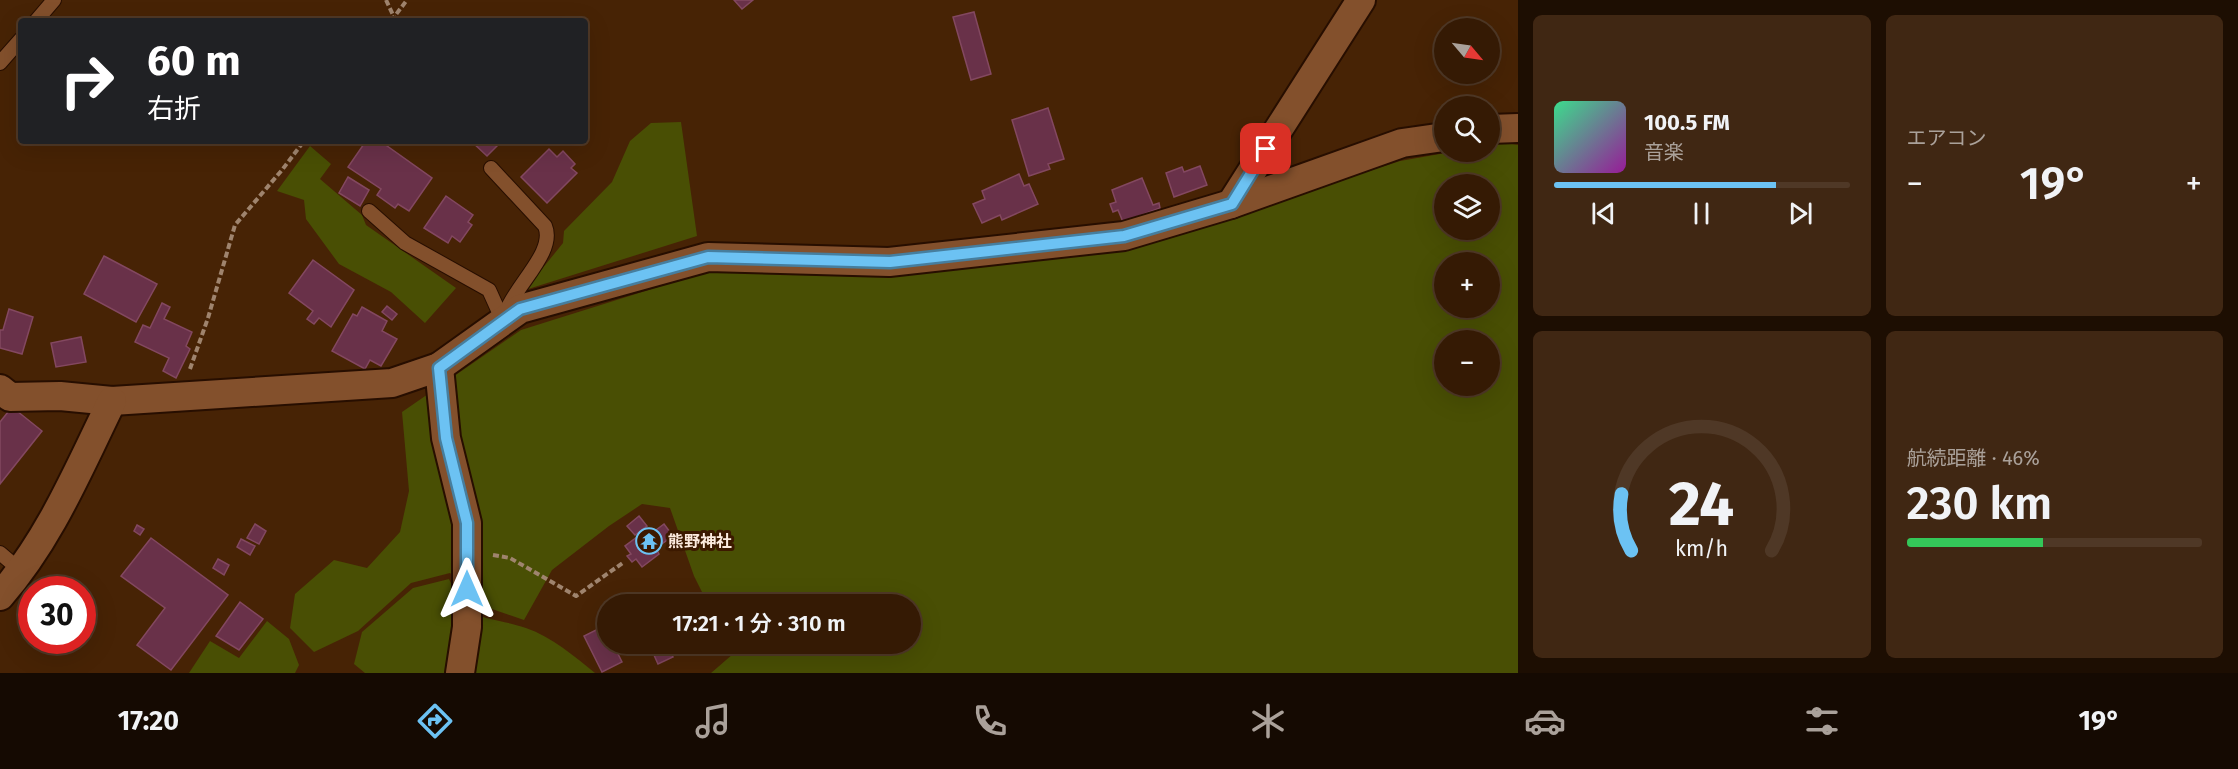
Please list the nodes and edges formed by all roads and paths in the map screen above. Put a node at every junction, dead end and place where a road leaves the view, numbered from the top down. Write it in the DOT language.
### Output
graph roads {
  1 [pos="54,0"];
  2 [pos="386,0"];
  3 [pos="406,0"];
  4 [pos="1361,0"];
  5 [pos="39,18"];
  6 [pos="393,18"];
  7 [pos="394,18"];
  8 [pos="18,42"];
  9 [pos="0,63"];
  10 [pos="1518,128"];
  11 [pos="1500,129"];
  12 [pos="1434,138"];
  13 [pos="302,144"];
  14 [pos="491,168"];
  15 [pos="1232,204"];
  16 [pos="369,211"];
  17 [pos="503,321"];
  18 [pos="439,368"];
  19 [pos="0,389"];
  20 [pos="180,397"];
  21 [pos="112,401"];
  22 [pos="467,550"];
  23 [pos="10,562"];
  24 [pos="624,562"];
  25 [pos="0,596"];
  26 [pos="460,673"];
  1 -- 5 [label="lane"];
  2 -- 6 [label="path"];
  3 -- 7 [label="path"];
  4 -- 15 [label="street"];
  8 -- 9 [label="lane"];
  10 -- 11 [label="street"];
  12 -- 15 [label="street"];
  13 -- 20 [label="path"];
  14 -- 17 [label="lane"];
  15 -- 17 [label="street"];
  16 -- 17 [label="lane"];
  17 -- 18 [label="street"];
  18 -- 20 [label="street"];
  18 -- 22 [label="street"];
  19 -- 21 [label="street"];
  20 -- 21 [label="street"];
  21 -- 23 [label="street"];
  22 -- 24 [label="path"];
  22 -- 26 [label="street"];
  23 -- 25 [label="street"];
}
